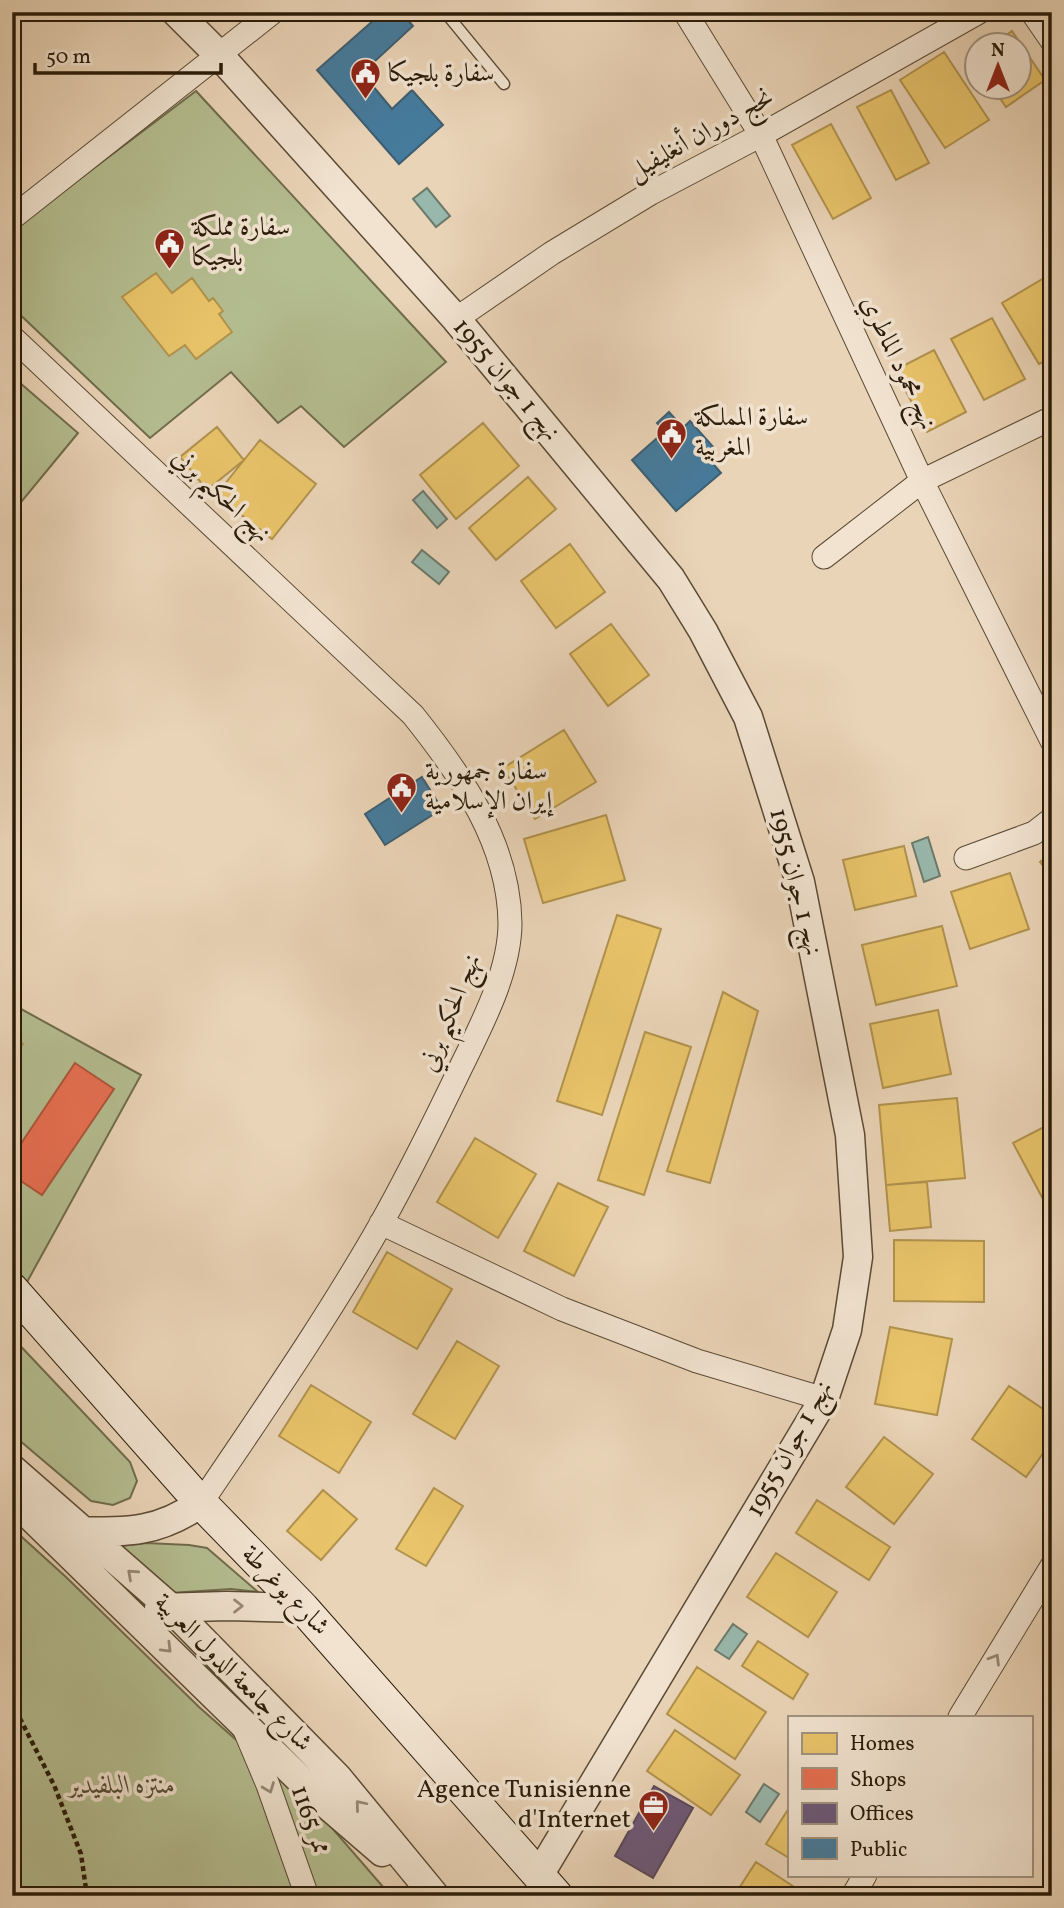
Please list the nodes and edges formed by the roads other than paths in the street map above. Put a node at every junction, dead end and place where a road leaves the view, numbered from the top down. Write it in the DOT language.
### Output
graph roads {
  1 [pos="176,12"];
  2 [pos="273,12"];
  3 [pos="445,12"];
  4 [pos="685,12"];
  5 [pos="979,12"];
  6 [pos="1032,12"];
  7 [pos="1052,41"];
  8 [pos="219,55"];
  9 [pos="504,84"];
  10 [pos="761,135"];
  11 [pos="12,218"];
  12 [pos="456,319"];
  13 [pos="12,337"];
  14 [pos="1052,418"];
  15 [pos="922,481"];
  16 [pos="824,557"];
  17 [pos="1052,741"];
  18 [pos="1052,819"];
  19 [pos="966,859"];
  20 [pos="381,1223"];
  21 [pos="12,1289"];
  22 [pos="824,1399"];
  23 [pos="12,1469"];
  24 [pos="12,1498"];
  25 [pos="201,1503"];
  26 [pos="47,1530"];
  27 [pos="84,1531"];
  28 [pos="1052,1566"];
  29 [pos="121,1603"];
  30 [pos="303,1608"];
  31 [pos="172,1609"];
  32 [pos="961,1716"];
  33 [pos="243,1725"];
  34 [pos="864,1876"];
  35 [pos="548,1885"];
  36 [pos="307,1896"];
  37 [pos="433,1896"];
  38 [pos="853,1896"];
  1 -- 8 [label="street, نهج 1 جوان 1955"];
  2 -- 8 [label="street"];
  3 -- 9 [label="lane"];
  4 -- 10 [label="street, نهج محمود الماطري"];
  5 -- 10 [label="street, نحج دوران أنغليفيل"];
  6 -- 7 [label="street"];
  8 -- 11 [label="street"];
  8 -- 12 [label="street, نهج 1 جوان 1955"];
  10 -- 12 [label="street, نحج دوران أنغليفيل"];
  10 -- 15 [label="street, نهج محمود الماطري"];
  12 -- 22 [label="street, نهج 1 جوان 1955"];
  13 -- 20 [label="street, نهج الحكيم برني"];
  14 -- 15 [label="street"];
  15 -- 16 [label="street"];
  15 -- 17 [label="street, نهج محمود الماطري"];
  18 -- 19 [label="street"];
  20 -- 22 [label="street"];
  20 -- 25 [label="street, نهج الحكيم برني"];
  21 -- 25 [label="main road, شارع يوغرطة"];
  22 -- 35 [label="street, نهج 1 جوان 1955"];
  23 -- 27 [label="street, شارع جامعة الدول العربية"];
  24 -- 26 [label="street, شارع جامعة الدول العربية"];
  25 -- 27 [label="street"];
  25 -- 30 [label="main road, شارع يوغرطة"];
  26 -- 27 [label="street"];
  26 -- 29 [label="street, شارع جامعة الدول العربية"];
  31 -- 27 [label="street, شارع جامعة الدول العربية, one-way"];
  32 -- 28 [label="street, one-way"];
  29 -- 31 [label="street"];
  29 -- 33 [label="street, شارع جامعة الدول العربية, one-way"];
  31 -- 30 [label="street, one-way"];
  30 -- 35 [label="main road, شارع يوغرطة"];
  37 -- 31 [label="street, شارع جامعة الدول العربية, one-way"];
  33 -- 36 [label="street, ممر 1165, one-way"];
  33 -- 37 [label="street, شارع جامعة الدول العربية"];
  34 -- 38 [label="street"];
}
